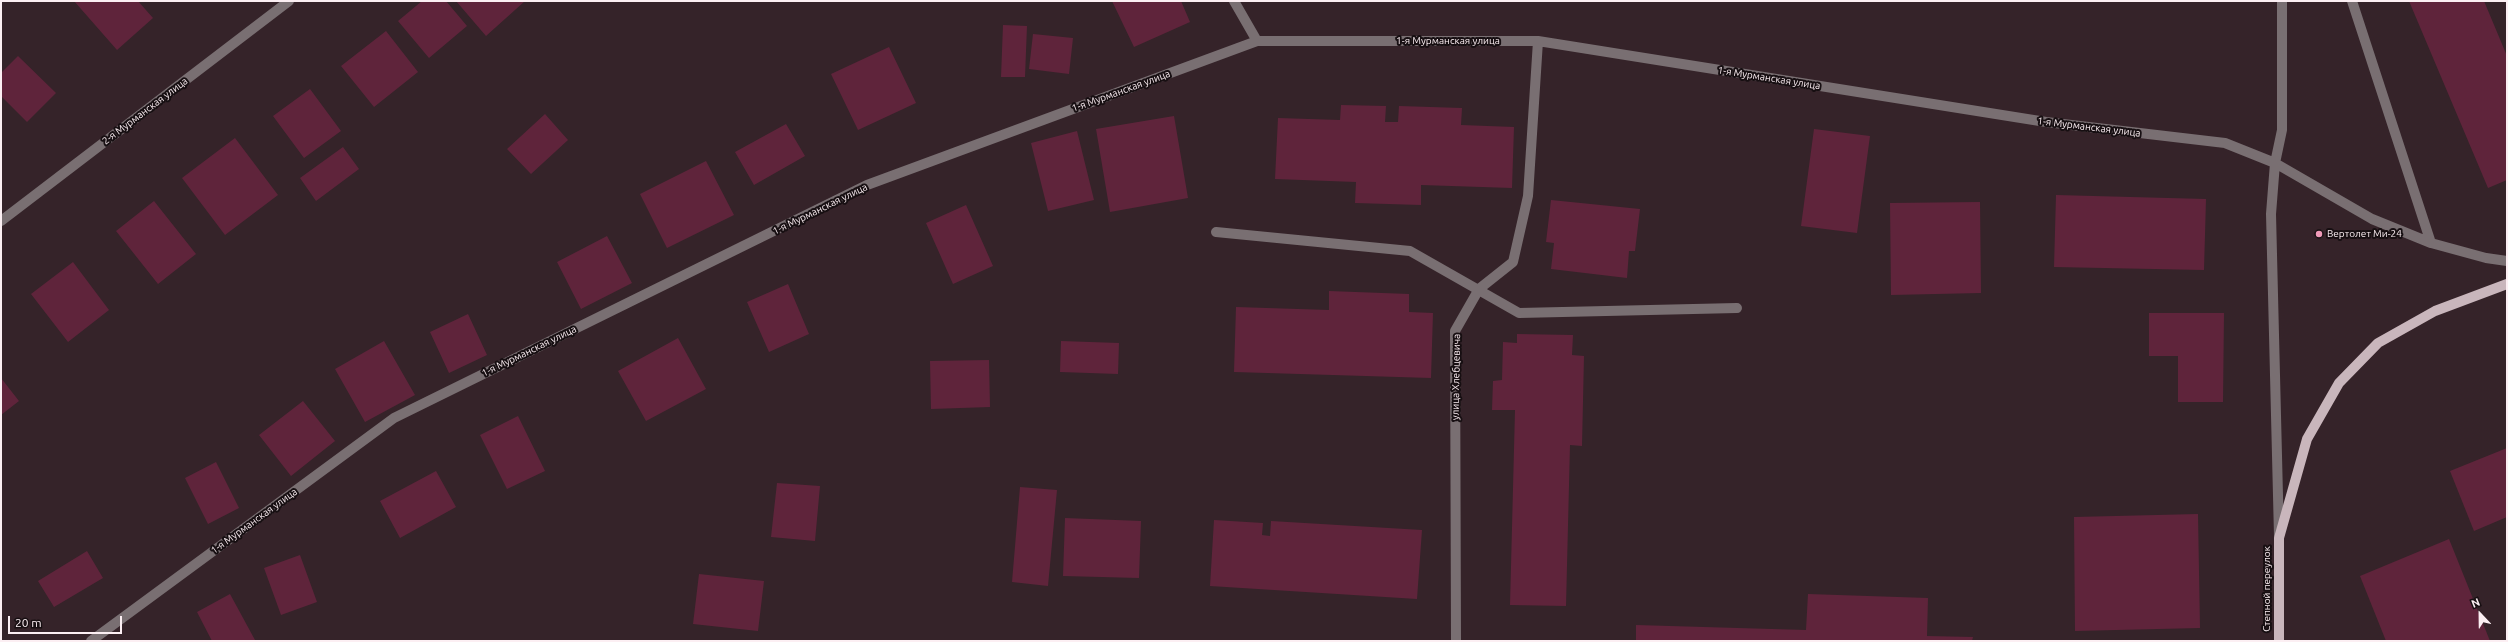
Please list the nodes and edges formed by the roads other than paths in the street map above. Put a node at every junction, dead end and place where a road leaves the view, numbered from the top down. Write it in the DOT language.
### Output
graph roads {
  1 [pos="288,1"];
  2 [pos="1234,1"];
  3 [pos="2282,1"];
  4 [pos="2352,1"];
  5 [pos="1256,41"];
  6 [pos="1538,41"];
  7 [pos="2275,163"];
  8 [pos="1,221"];
  9 [pos="1216,232"];
  10 [pos="2431,243"];
  11 [pos="2507,261"];
  12 [pos="2507,284"];
  13 [pos="1479,289"];
  14 [pos="1737,308"];
  15 [pos="2279,538"];
  16 [pos="91,641"];
  17 [pos="1456,641"];
  18 [pos="2279,641"];
  1 -- 8 [label="street, 2-я Мурманская улица"];
  2 -- 5 [label="street"];
  3 -- 7 [label="street"];
  4 -- 10 [label="street"];
  5 -- 6 [label="street, 1-я Мурманская улица"];
  5 -- 16 [label="street, 1-я Мурманская улица"];
  6 -- 7 [label="street, 1-я Мурманская улица"];
  6 -- 13 [label="street, улица Хлебцевича"];
  7 -- 10 [label="street, 1-я Мурманская улица"];
  7 -- 15 [label="street"];
  9 -- 13 [label="street"];
  10 -- 11 [label="street, 1-я Мурманская улица"];
  12 -- 15 [label="main road, Степной переулок"];
  13 -- 14 [label="street"];
  13 -- 17 [label="street, улица Хлебцевича"];
  15 -- 18 [label="main road, Степной переулок"];
}
